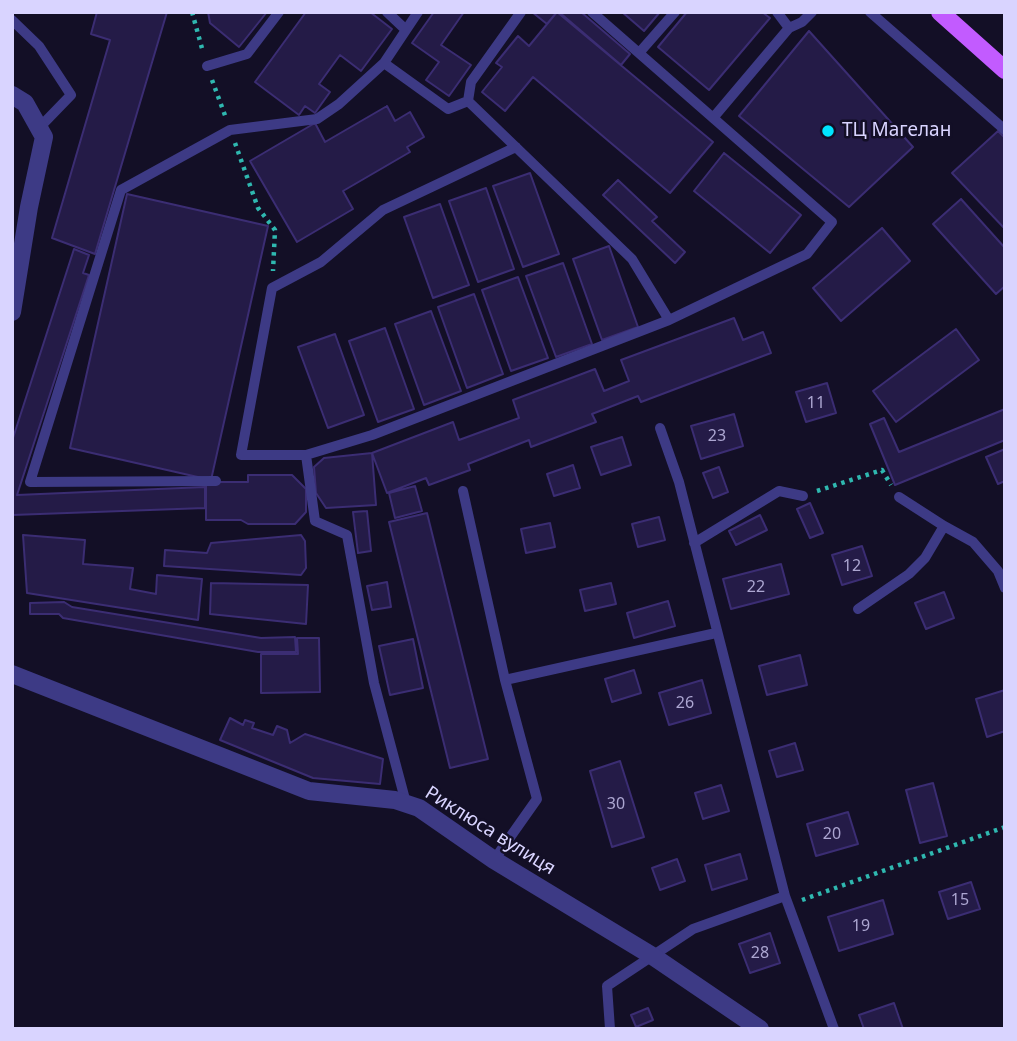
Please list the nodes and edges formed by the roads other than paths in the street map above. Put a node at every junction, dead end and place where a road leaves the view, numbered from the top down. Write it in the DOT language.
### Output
graph roads {
  1 [pos="279,12"];
  2 [pos="387,12"];
  3 [pos="418,12"];
  4 [pos="521,12"];
  5 [pos="592,12"];
  6 [pos="675,12"];
  7 [pos="777,12"];
  8 [pos="812,12"];
  9 [pos="870,12"];
  10 [pos="940,12"];
  11 [pos="12,20"];
  12 [pos="789,29"];
  13 [pos="406,30"];
  14 [pos="639,53"];
  15 [pos="384,63"];
  16 [pos="207,66"];
  17 [pos="1005,69"];
  18 [pos="12,95"];
  19 [pos="468,101"];
  20 [pos="713,118"];
  21 [pos="39,128"];
  22 [pos="1005,130"];
  23 [pos="516,147"];
  24 [pos="12,311"];
  25 [pos="669,320"];
  26 [pos="660,428"];
  27 [pos="306,455"];
  28 [pos="216,481"];
  29 [pos="463,491"];
  30 [pos="803,496"];
  31 [pos="899,497"];
  32 [pos="944,526"];
  33 [pos="694,543"];
  34 [pos="1005,588"];
  35 [pos="859,609"];
  36 [pos="716,633"];
  37 [pos="12,674"];
  38 [pos="505,680"];
  39 [pos="406,803"];
  40 [pos="494,860"];
  41 [pos="785,896"];
  42 [pos="654,957"];
  43 [pos="610,1029"];
  44 [pos="760,1029"];
  45 [pos="834,1029"];
  1 -- 16 [label="lane"];
  2 -- 13 [label="lane"];
  3 -- 13 [label="lane"];
  4 -- 19 [label="lane"];
  5 -- 14 [label="lane"];
  6 -- 14 [label="lane"];
  7 -- 12 [label="lane"];
  8 -- 12 [label="lane"];
  9 -- 22 [label="lane"];
  10 -- 17 [label="main road"];
  11 -- 21 [label="lane"];
  12 -- 20 [label="lane"];
  13 -- 15 [label="lane"];
  14 -- 20 [label="lane"];
  15 -- 19 [label="lane"];
  15 -- 28 [label="lane"];
  18 -- 21 [label="street"];
  19 -- 23 [label="lane"];
  20 -- 25 [label="lane"];
  21 -- 24 [label="street"];
  23 -- 25 [label="lane"];
  23 -- 27 [label="lane"];
  25 -- 27 [label="lane"];
  26 -- 33 [label="lane"];
  27 -- 39 [label="lane"];
  29 -- 38 [label="lane"];
  30 -- 33 [label="lane"];
  31 -- 32 [label="lane"];
  32 -- 34 [label="lane"];
  32 -- 35 [label="lane"];
  33 -- 36 [label="lane"];
  36 -- 38 [label="lane"];
  36 -- 41 [label="lane"];
  37 -- 39 [label="street, Риклюса вулиця"];
  38 -- 40 [label="lane"];
  39 -- 40 [label="street, Риклюса вулиця"];
  40 -- 42 [label="street, Риклюса вулиця"];
  41 -- 42 [label="lane"];
  41 -- 45 [label="lane"];
  42 -- 43 [label="lane"];
  42 -- 44 [label="street, Риклюса вулиця"];
}
